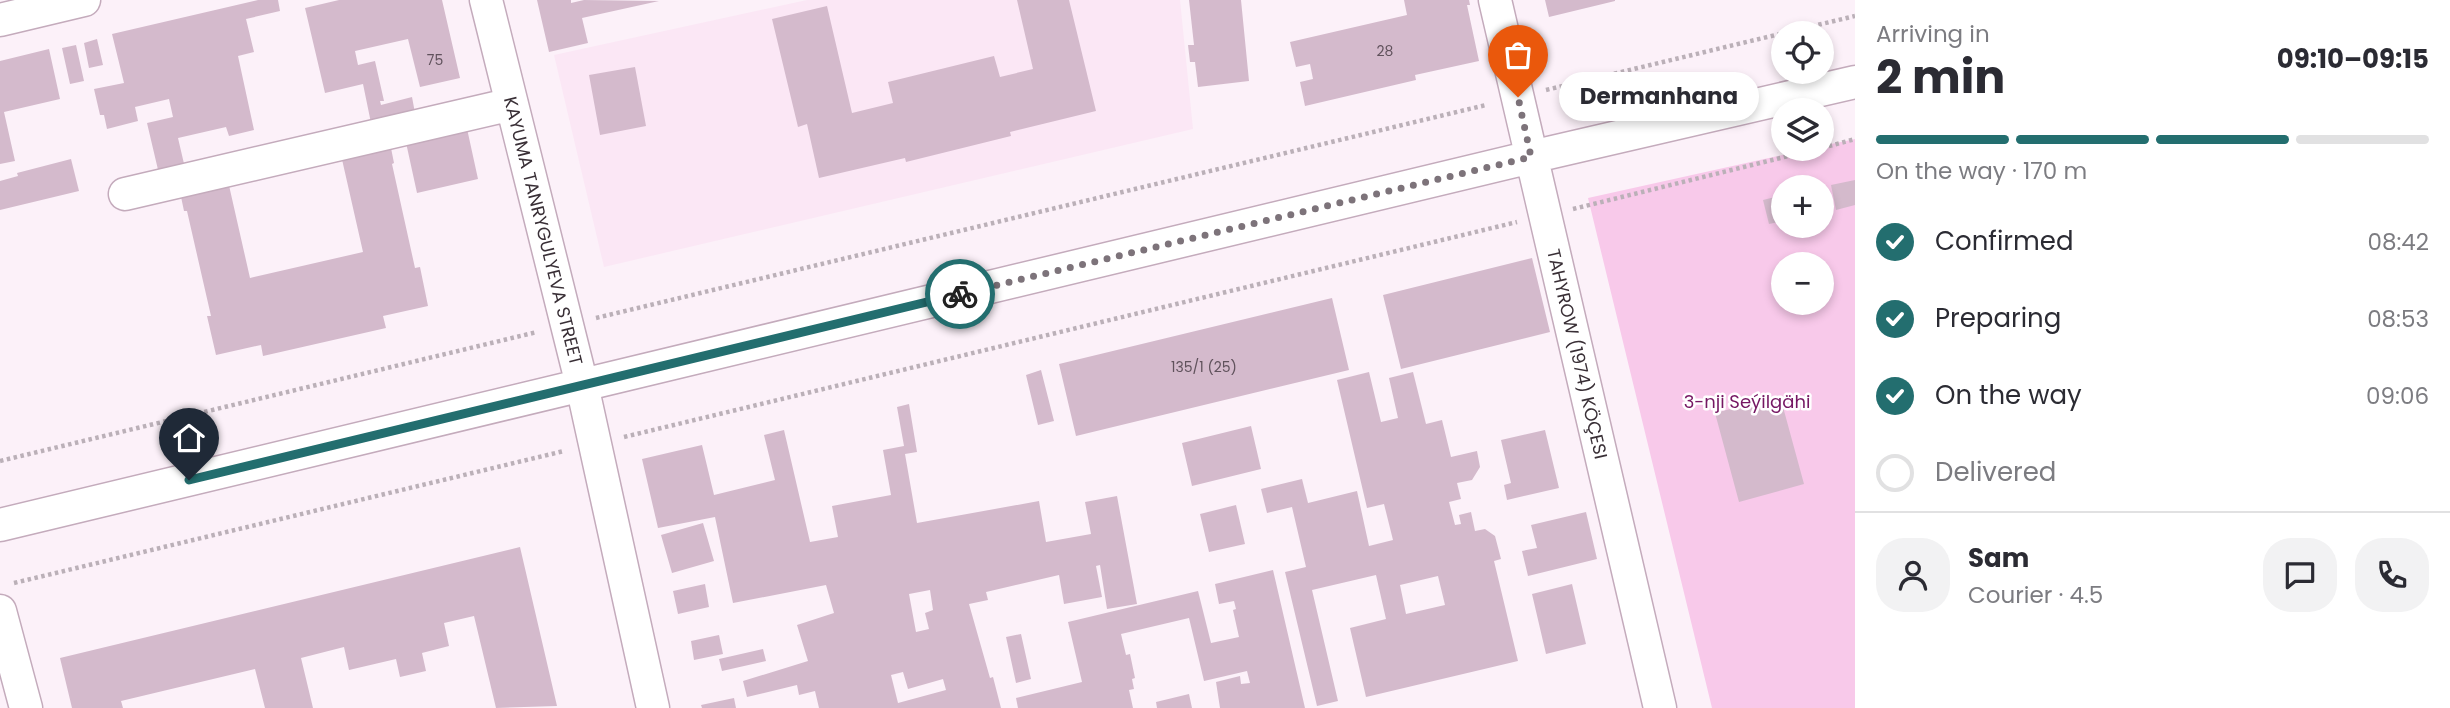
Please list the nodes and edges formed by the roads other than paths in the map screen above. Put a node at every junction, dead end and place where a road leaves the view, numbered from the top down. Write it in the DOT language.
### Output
graph roads {
  1 [pos="84,0"];
  2 [pos="486,0"];
  3 [pos="1495,0"];
  4 [pos="0,20"];
  5 [pos="1855,82"];
  6 [pos="512,104"];
  7 [pos="1531,157"];
  8 [pos="125,194"];
  9 [pos="582,385"];
  10 [pos="0,525"];
  11 [pos="7,597"];
  12 [pos="1652,706"];
  13 [pos="26,708"];
  14 [pos="653,708"];
  1 -- 4 [label="street"];
  2 -- 6 [label="street, KAYUMA TANRYGULYEVA STREET"];
  3 -- 7 [label="street, TAHYROW (1974) KÖÇESI"];
  5 -- 7 [label="street"];
  6 -- 8 [label="street"];
  6 -- 9 [label="street, KAYUMA TANRYGULYEVA STREET"];
  7 -- 9 [label="street"];
  7 -- 12 [label="street, TAHYROW (1974) KÖÇESI"];
  9 -- 10 [label="street"];
  9 -- 14 [label="street, KAYUMA TANRYGULYEVA STREET"];
  11 -- 13 [label="street"];
}
